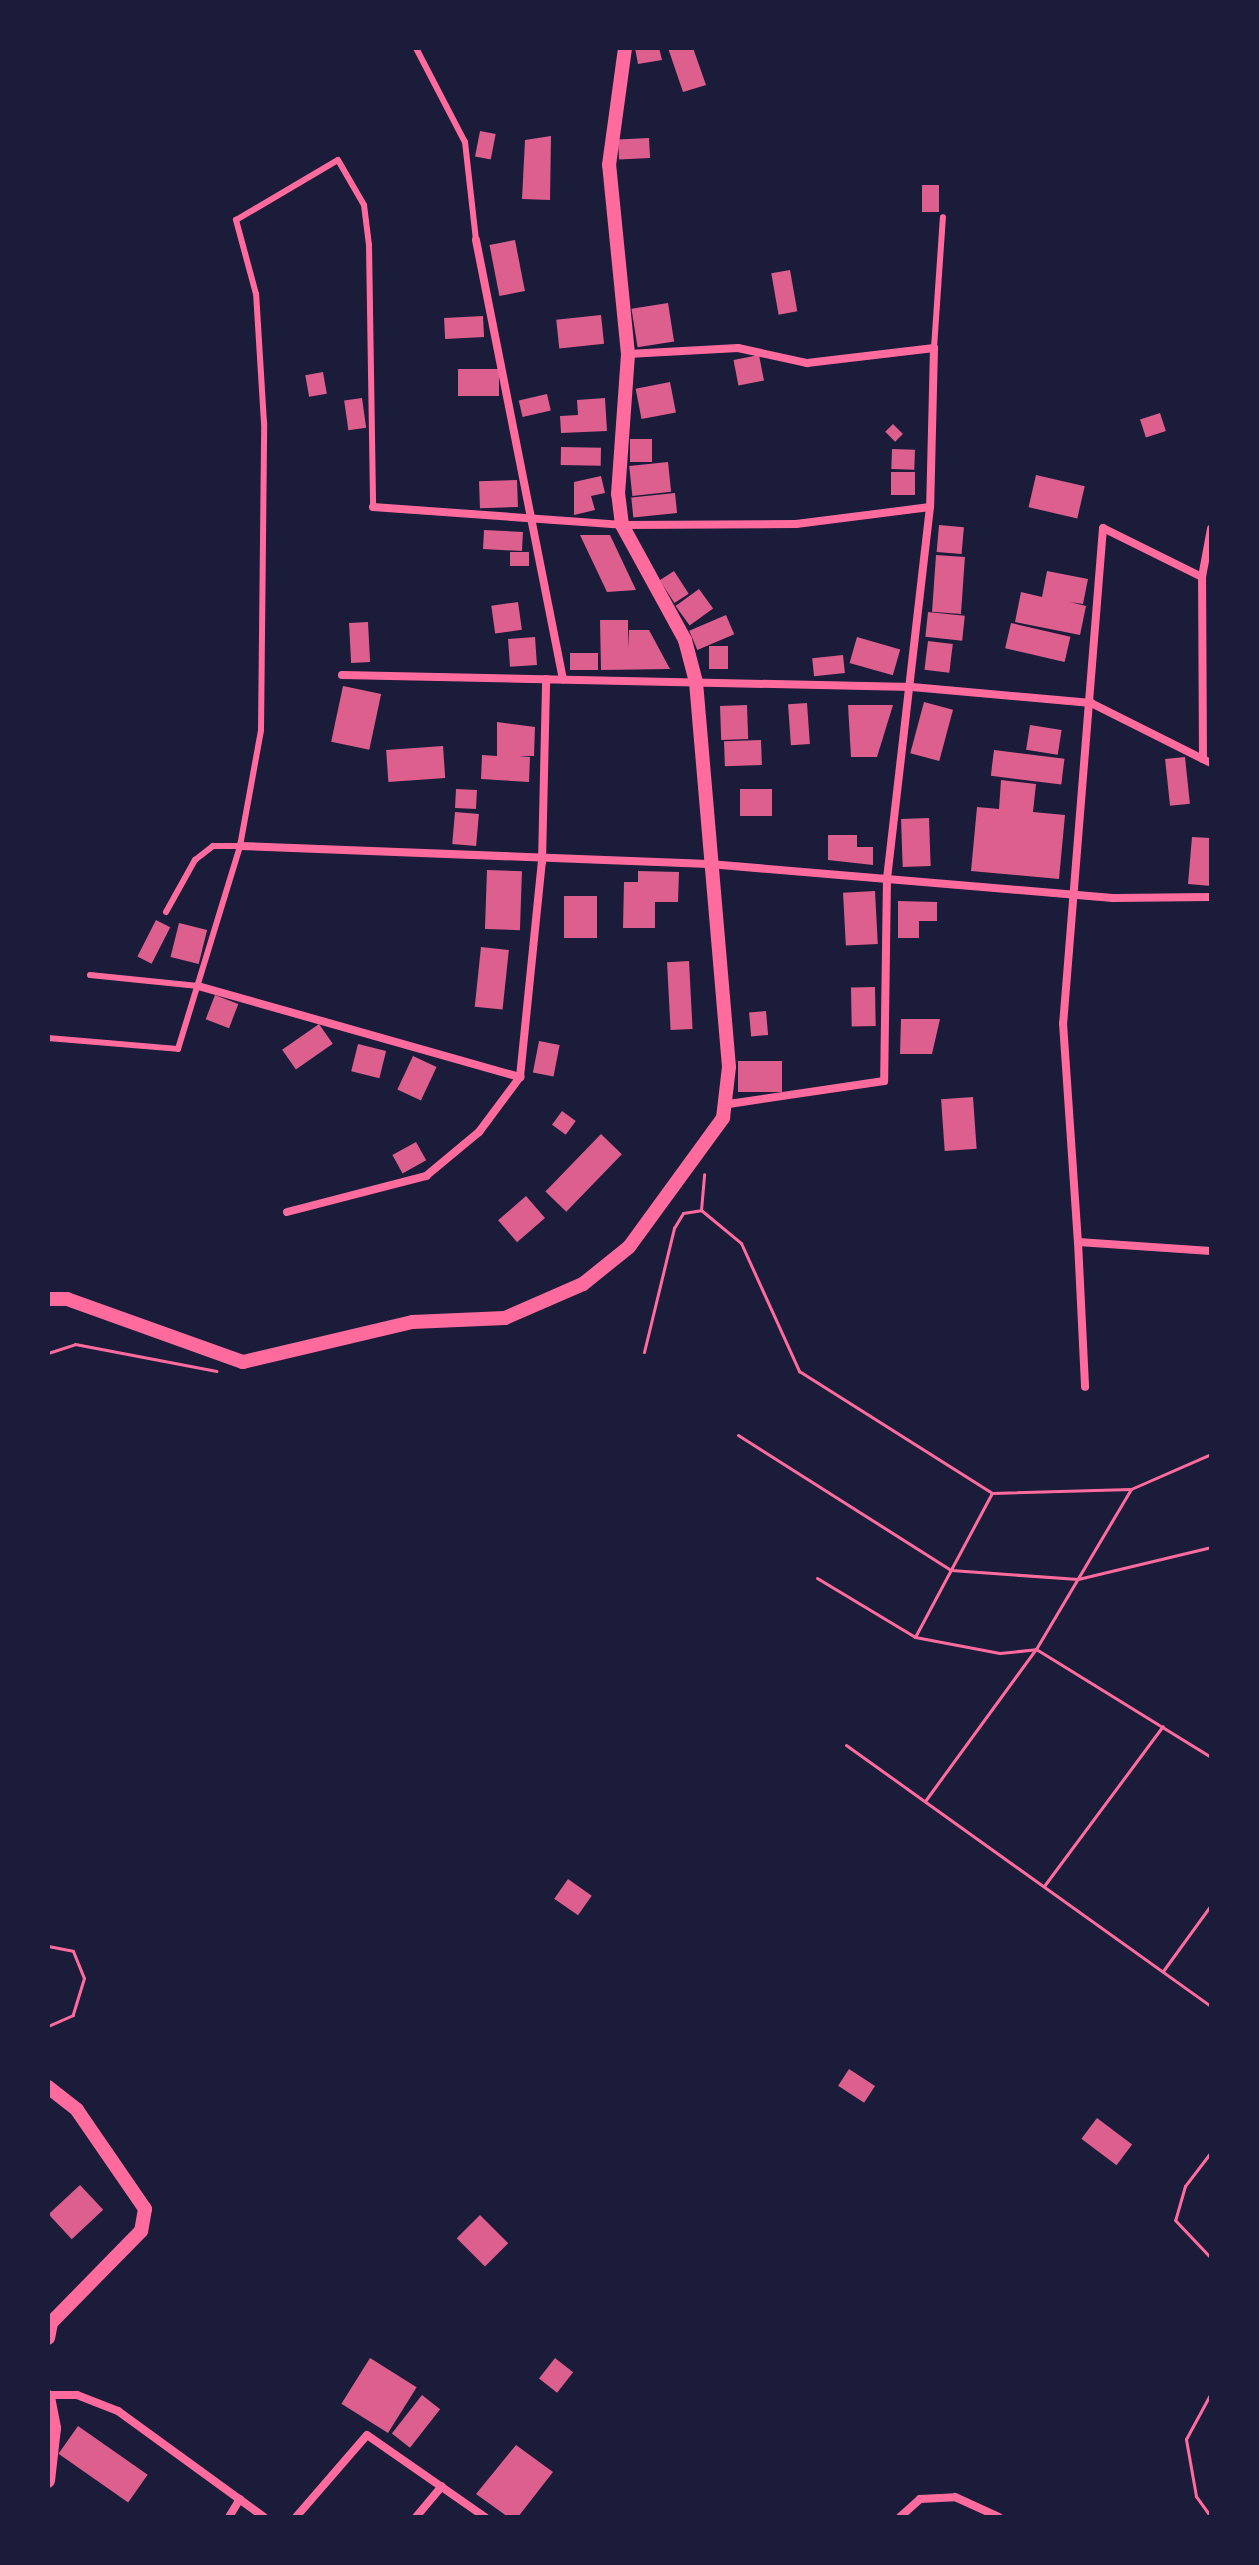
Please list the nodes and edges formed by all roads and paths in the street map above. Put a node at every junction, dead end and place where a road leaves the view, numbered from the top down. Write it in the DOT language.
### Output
graph roads {
  1 [pos="416,48"];
  2 [pos="625,48"];
  3 [pos="943,217"];
  4 [pos="476,240"];
  5 [pos="934,348"];
  6 [pos="628,354"];
  7 [pos="373,507"];
  8 [pos="930,507"];
  9 [pos="533,522"];
  10 [pos="622,525"];
  11 [pos="1211,529"];
  12 [pos="1202,577"];
  13 [pos="342,675"];
  14 [pos="546,679"];
  15 [pos="563,679"];
  16 [pos="696,682"];
  17 [pos="912,687"];
  18 [pos="1091,703"];
  19 [pos="1207,761"];
  20 [pos="240,846"];
  21 [pos="542,862"];
  22 [pos="709,864"];
  23 [pos="887,877"];
  24 [pos="1070,892"];
  25 [pos="1211,897"];
  26 [pos="166,912"];
  27 [pos="90,975"];
  28 [pos="198,986"];
  29 [pos="48,1038"];
  30 [pos="520,1077"];
  31 [pos="729,1104"];
  32 [pos="705,1150"];
  33 [pos="701,1210"];
  34 [pos="287,1212"];
  35 [pos="1078,1242"];
  36 [pos="1211,1251"];
  37 [pos="48,1299"];
  38 [pos="644,1352"];
  39 [pos="48,1353"];
  40 [pos="243,1362"];
  41 [pos="1085,1387"];
  42 [pos="738,1435"];
  43 [pos="1211,1454"];
  44 [pos="1131,1489"];
  45 [pos="992,1493"];
  46 [pos="1211,1547"];
  47 [pos="951,1570"];
  48 [pos="817,1578"];
  49 [pos="1078,1579"];
  50 [pos="915,1637"];
  51 [pos="1036,1649"];
  52 [pos="1163,1726"];
  53 [pos="846,1745"];
  54 [pos="1211,1757"];
  55 [pos="925,1801"];
  56 [pos="1044,1886"];
  57 [pos="1211,1905"];
  58 [pos="48,1946"];
  59 [pos="1163,1971"];
  60 [pos="1211,2006"];
  61 [pos="48,2026"];
  62 [pos="48,2087"];
  63 [pos="1211,2152"];
  64 [pos="1211,2258"];
  65 [pos="48,2338"];
  66 [pos="1211,2393"];
  67 [pos="48,2396"];
  68 [pos="48,2481"];
  69 [pos="442,2486"];
  70 [pos="240,2499"];
  71 [pos="229,2517"];
  72 [pos="264,2517"];
  73 [pos="296,2517"];
  74 [pos="416,2517"];
  75 [pos="485,2517"];
  76 [pos="900,2517"];
  77 [pos="999,2517"];
  78 [pos="1211,2517"];
  1 -- 4 [label="lane"];
  2 -- 6 [label="street"];
  3 -- 5 [label="lane"];
  4 -- 9 [label="street"];
  5 -- 6 [label="street"];
  5 -- 8 [label="street"];
  6 -- 10 [label="street"];
  7 -- 9 [label="street"];
  7 -- 20 [label="lane"];
  8 -- 10 [label="street"];
  8 -- 17 [label="street"];
  9 -- 10 [label="street"];
  9 -- 15 [label="street"];
  10 -- 16 [label="street"];
  11 -- 12 [label="street"];
  12 -- 18 [label="street"];
  12 -- 19 [label="street"];
  13 -- 14 [label="street"];
  14 -- 15 [label="street"];
  14 -- 21 [label="street"];
  15 -- 16 [label="street"];
  16 -- 17 [label="street"];
  16 -- 22 [label="street"];
  17 -- 18 [label="street"];
  17 -- 23 [label="street"];
  18 -- 19 [label="street"];
  18 -- 24 [label="street"];
  20 -- 21 [label="street"];
  20 -- 26 [label="lane"];
  20 -- 28 [label="lane"];
  21 -- 22 [label="street"];
  21 -- 30 [label="street"];
  22 -- 23 [label="street"];
  22 -- 31 [label="street"];
  23 -- 24 [label="street"];
  23 -- 31 [label="street"];
  24 -- 25 [label="street"];
  24 -- 35 [label="street"];
  27 -- 28 [label="lane"];
  28 -- 29 [label="lane"];
  28 -- 30 [label="street"];
  30 -- 34 [label="street"];
  31 -- 32 [label="street"];
  32 -- 33 [label="path"];
  32 -- 40 [label="street"];
  33 -- 38 [label="path"];
  33 -- 45 [label="path"];
  35 -- 36 [label="street"];
  35 -- 41 [label="street"];
  37 -- 40 [label="street"];
  39 -- 40 [label="path"];
  42 -- 47 [label="path"];
  43 -- 44 [label="path"];
  44 -- 45 [label="path"];
  44 -- 49 [label="path"];
  45 -- 47 [label="path"];
  46 -- 49 [label="path"];
  47 -- 49 [label="path"];
  47 -- 50 [label="path"];
  48 -- 50 [label="path"];
  49 -- 51 [label="path"];
  50 -- 51 [label="path"];
  51 -- 52 [label="path"];
  51 -- 55 [label="path"];
  52 -- 54 [label="path"];
  52 -- 56 [label="path"];
  53 -- 55 [label="path"];
  55 -- 56 [label="path"];
  56 -- 59 [label="path"];
  57 -- 59 [label="path"];
  58 -- 61 [label="path"];
  59 -- 60 [label="path"];
  62 -- 65 [label="street"];
  63 -- 64 [label="path"];
  66 -- 78 [label="path"];
  67 -- 68 [label="street"];
  67 -- 70 [label="street"];
  69 -- 73 [label="street"];
  69 -- 74 [label="street"];
  69 -- 75 [label="street"];
  70 -- 71 [label="street"];
  70 -- 72 [label="street"];
  76 -- 77 [label="street"];
}
